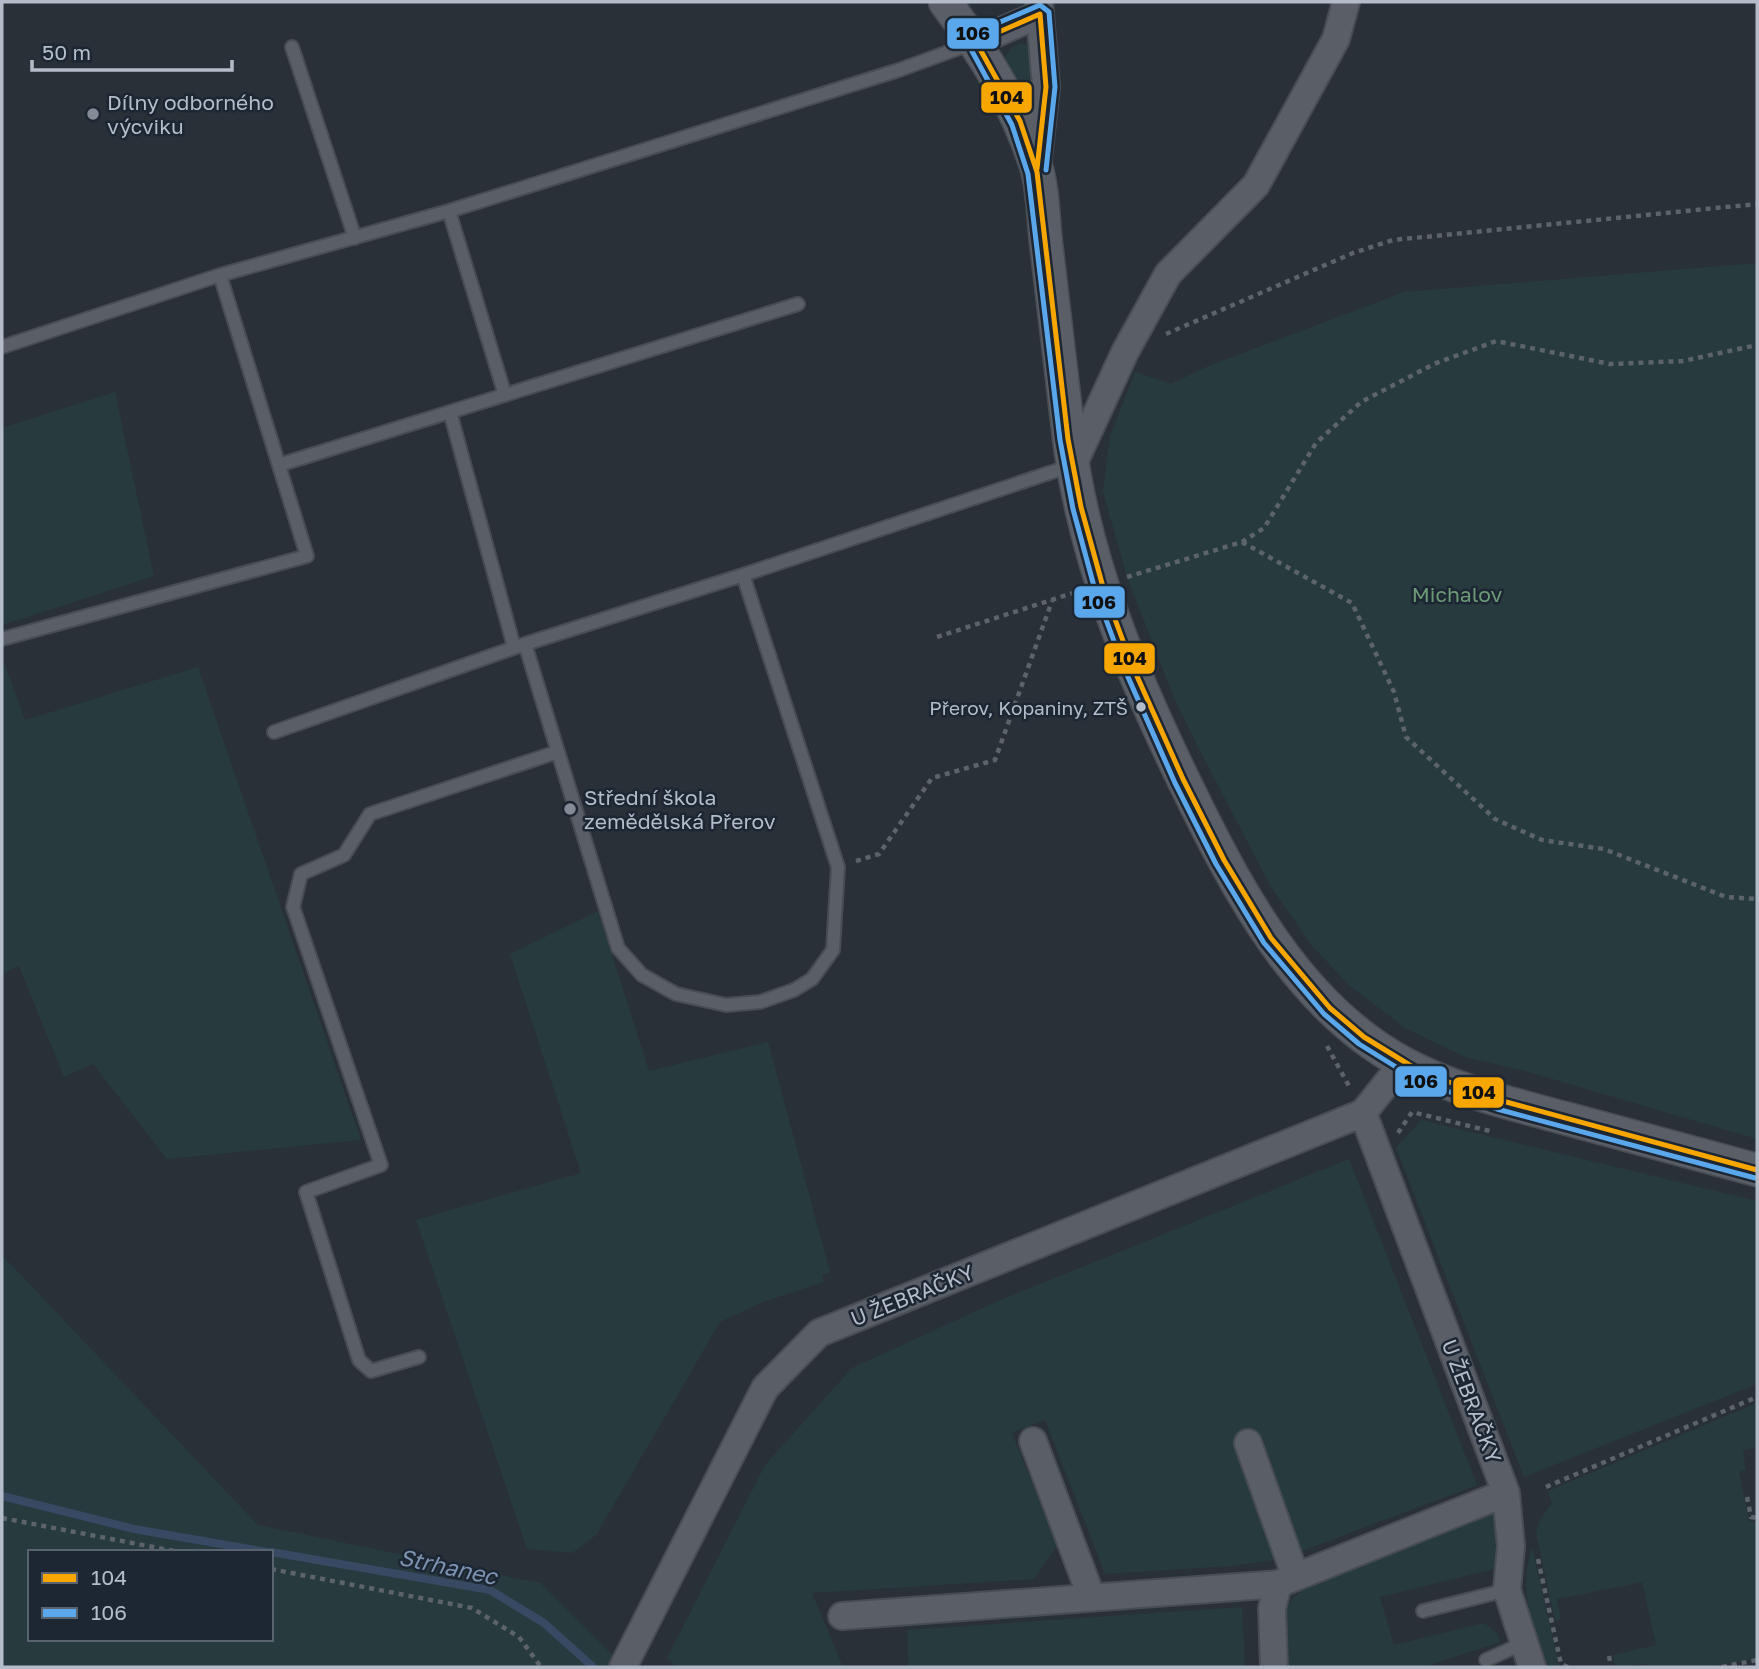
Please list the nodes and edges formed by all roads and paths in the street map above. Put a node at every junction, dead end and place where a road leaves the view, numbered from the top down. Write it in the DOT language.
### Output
graph roads {
  1 [pos="946,2"];
  2 [pos="1346,2"];
  3 [pos="1039,8"];
  4 [pos="976,42"];
  5 [pos="292,47"];
  6 [pos="1037,169"];
  7 [pos="1757,204"];
  8 [pos="449,211"];
  9 [pos="355,237"];
  10 [pos="220,275"];
  11 [pos="798,304"];
  12 [pos="1757,345"];
  13 [pos="2,347"];
  14 [pos="1125,352"];
  15 [pos="505,395"];
  16 [pos="450,412"];
  17 [pos="279,465"];
  18 [pos="1073,466"];
  19 [pos="1242,542"];
  20 [pos="743,575"];
  21 [pos="1102,585"];
  22 [pos="1052,600"];
  23 [pos="937,637"];
  24 [pos="2,639"];
  25 [pos="520,645"];
  26 [pos="274,732"];
  27 [pos="557,752"];
  28 [pos="838,867"];
  29 [pos="1757,899"];
  30 [pos="1403,1063"];
  31 [pos="1363,1112"];
  32 [pos="1757,1170"];
  33 [pos="419,1357"];
  34 [pos="1757,1397"];
  35 [pos="1033,1441"];
  36 [pos="1248,1443"];
  37 [pos="1546,1487"];
  38 [pos="1506,1493"];
  39 [pos="1747,1497"];
  40 [pos="2,1518"];
  41 [pos="1757,1518"];
  42 [pos="169,1550"];
  43 [pos="1537,1556"];
  44 [pos="273,1569"];
  45 [pos="1287,1580"];
  46 [pos="1507,1590"];
  47 [pos="1091,1596"];
  48 [pos="1423,1611"];
  49 [pos="842,1616"];
  50 [pos="1528,1655"];
  51 [pos="1609,1656"];
  52 [pos="1486,1660"];
  53 [pos="1757,1660"];
  54 [pos="624,1666"];
  55 [pos="541,1667"];
  56 [pos="1274,1667"];
  57 [pos="1568,1667"];
  58 [pos="1611,1667"];
  59 [pos="1722,1667"];
  1 -- 4 [label="street"];
  2 -- 14 [label="street"];
  3 -- 4 [label="street"];
  3 -- 6 [label="street"];
  4 -- 6 [label="street"];
  4 -- 8 [label="lane"];
  5 -- 9 [label="lane"];
  6 -- 18 [label="street"];
  7 -- 14 [label="path"];
  8 -- 9 [label="lane"];
  8 -- 15 [label="lane"];
  9 -- 10 [label="lane"];
  10 -- 13 [label="lane"];
  10 -- 17 [label="lane"];
  11 -- 15 [label="lane"];
  12 -- 19 [label="path"];
  14 -- 18 [label="street"];
  15 -- 16 [label="lane"];
  16 -- 17 [label="lane"];
  16 -- 25 [label="lane"];
  17 -- 24 [label="lane"];
  18 -- 20 [label="lane"];
  18 -- 21 [label="street"];
  19 -- 21 [label="path"];
  19 -- 29 [label="path"];
  20 -- 25 [label="lane"];
  20 -- 28 [label="lane"];
  21 -- 22 [label="path"];
  21 -- 30 [label="street"];
  22 -- 23 [label="path"];
  22 -- 28 [label="path"];
  25 -- 26 [label="lane"];
  25 -- 27 [label="lane"];
  27 -- 28 [label="lane"];
  27 -- 33 [label="lane"];
  30 -- 31 [label="street, U ŽEBRAČKY"];
  30 -- 32 [label="street"];
  31 -- 38 [label="street, U ŽEBRAČKY"];
  31 -- 54 [label="street, U ŽEBRAČKY"];
  34 -- 37 [label="path"];
  35 -- 47 [label="street"];
  36 -- 45 [label="street"];
  38 -- 45 [label="street"];
  38 -- 46 [label="street, U ŽEBRAČKY"];
  39 -- 41 [label="path"];
  40 -- 42 [label="path"];
  43 -- 57 [label="path"];
  44 -- 55 [label="path"];
  45 -- 47 [label="street"];
  45 -- 56 [label="street"];
  46 -- 48 [label="lane"];
  46 -- 50 [label="street, U ŽEBRAČKY"];
  47 -- 49 [label="street"];
  50 -- 52 [label="lane"];
  51 -- 58 [label="path"];
  53 -- 59 [label="path"];
}
